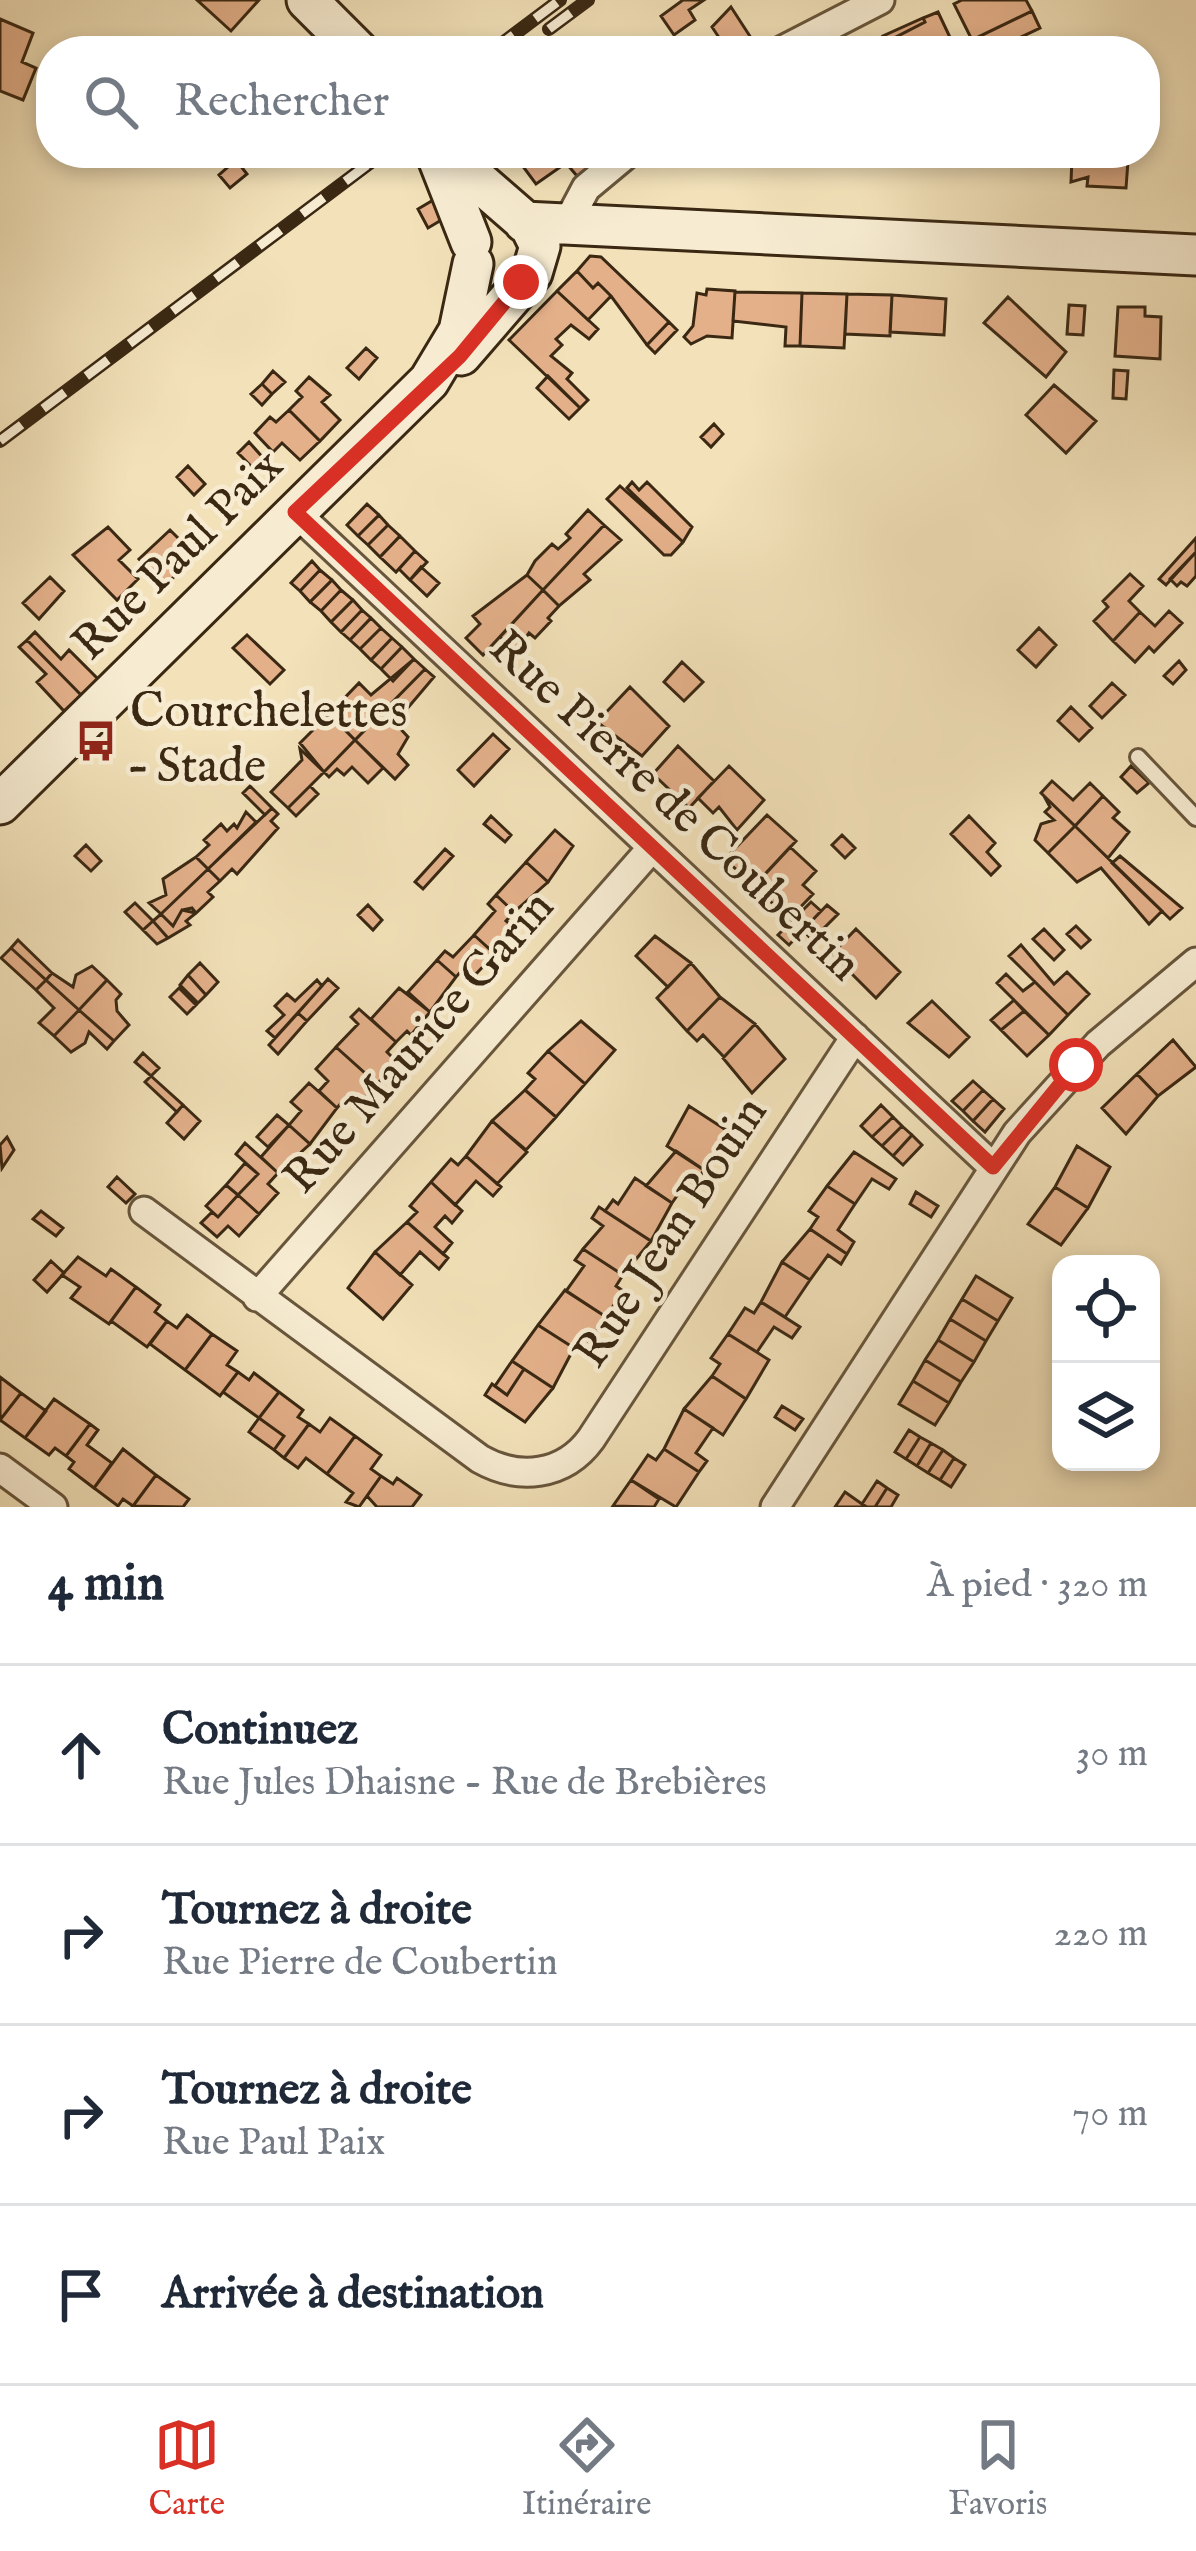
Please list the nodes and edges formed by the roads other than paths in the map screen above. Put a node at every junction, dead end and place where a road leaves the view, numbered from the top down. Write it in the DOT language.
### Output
graph roads {
  1 [pos="307,0"];
  2 [pos="880,0"];
  3 [pos="343,36"];
  4 [pos="810,36"];
  5 [pos="441,168"];
  6 [pos="463,168"];
  7 [pos="610,168"];
  8 [pos="521,220"];
  9 [pos="568,220"];
  10 [pos="622,228"];
  11 [pos="472,253"];
  12 [pos="1196,255"];
  13 [pos="529,274"];
  14 [pos="429,381"];
  15 [pos="295,512"];
  16 [pos="1138,757"];
  17 [pos="0,804"];
  18 [pos="1196,818"];
  19 [pos="651,849"];
  20 [pos="1196,962"];
  21 [pos="855,1037"];
  22 [pos="993,1167"];
  23 [pos="144,1211"];
  24 [pos="257,1297"];
  25 [pos="0,1468"];
  26 [pos="53,1507"];
  27 [pos="775,1507"];
  1 -- 3 [label="street"];
  2 -- 4 [label="street"];
  5 -- 11 [label="street"];
  6 -- 8 [label="street"];
  7 -- 9 [label="street"];
  8 -- 9 [label="street"];
  8 -- 11 [label="street"];
  8 -- 13 [label="street"];
  9 -- 10 [label="street"];
  10 -- 12 [label="street"];
  10 -- 13 [label="street"];
  11 -- 13 [label="street"];
  11 -- 14 [label="street, Rue Paul Paix"];
  13 -- 14 [label="street, Rue Paul Paix"];
  14 -- 15 [label="street, Rue Paul Paix"];
  15 -- 17 [label="street, Rue Paul Paix"];
  15 -- 19 [label="street, Rue Pierre de Coubertin"];
  16 -- 18 [label="lane"];
  19 -- 21 [label="street, Rue Pierre de Coubertin"];
  19 -- 24 [label="street, Rue Maurice Garin"];
  20 -- 22 [label="street"];
  21 -- 22 [label="street, Rue Pierre de Coubertin"];
  21 -- 24 [label="street, Rue Jean Bouin"];
  22 -- 27 [label="street"];
  23 -- 24 [label="street"];
  25 -- 26 [label="street"];
}
